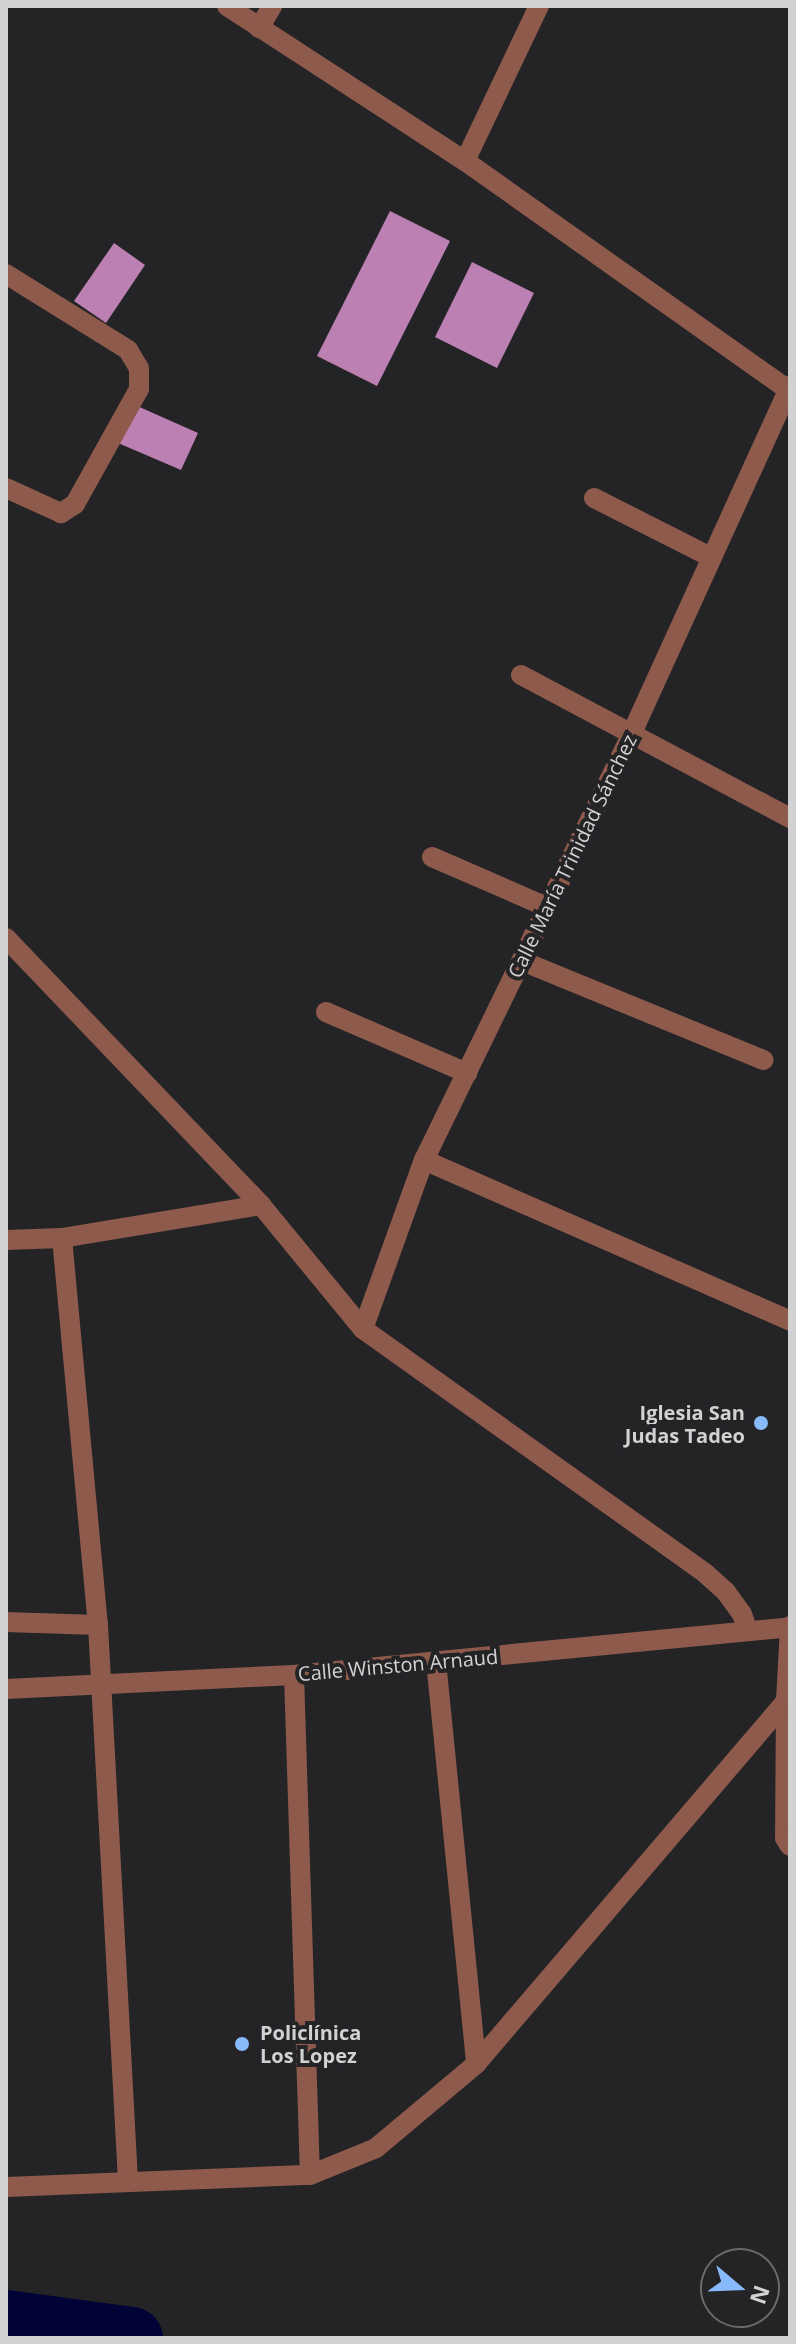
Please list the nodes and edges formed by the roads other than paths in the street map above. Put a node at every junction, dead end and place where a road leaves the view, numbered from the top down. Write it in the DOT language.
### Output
graph roads {
  1 [pos="227,6"];
  2 [pos="272,6"];
  3 [pos="539,6"];
  4 [pos="259,28"];
  5 [pos="465,161"];
  6 [pos="6,274"];
  7 [pos="789,389"];
  8 [pos="6,488"];
  9 [pos="594,498"];
  10 [pos="711,557"];
  11 [pos="521,675"];
  12 [pos="631,735"];
  13 [pos="790,818"];
  14 [pos="432,857"];
  15 [pos="547,907"];
  16 [pos="6,938"];
  17 [pos="522,961"];
  18 [pos="326,1012"];
  19 [pos="763,1060"];
  20 [pos="467,1073"];
  21 [pos="424,1160"];
  22 [pos="261,1205"];
  23 [pos="62,1238"];
  24 [pos="6,1240"];
  25 [pos="790,1321"];
  26 [pos="363,1329"];
  27 [pos="6,1622"];
  28 [pos="98,1625"];
  29 [pos="790,1627"];
  30 [pos="748,1631"];
  31 [pos="436,1661"];
  32 [pos="294,1675"];
  33 [pos="101,1684"];
  34 [pos="6,1689"];
  35 [pos="786,1701"];
  36 [pos="790,1846"];
  37 [pos="476,2064"];
  38 [pos="310,2175"];
  39 [pos="128,2181"];
  40 [pos="6,2187"];
  1 -- 4 [label="street"];
  2 -- 4 [label="street"];
  3 -- 5 [label="street"];
  4 -- 5 [label="street"];
  5 -- 7 [label="street"];
  6 -- 8 [label="street"];
  7 -- 10 [label="street, Calle María Trinidad Sánchez"];
  9 -- 10 [label="street"];
  10 -- 12 [label="street, Calle María Trinidad Sánchez"];
  11 -- 12 [label="street"];
  12 -- 13 [label="street"];
  12 -- 15 [label="street, Calle María Trinidad Sánchez"];
  14 -- 15 [label="street"];
  15 -- 17 [label="street, Calle María Trinidad Sánchez"];
  16 -- 22 [label="street"];
  17 -- 19 [label="street"];
  17 -- 20 [label="street, Calle María Trinidad Sánchez"];
  18 -- 20 [label="street"];
  20 -- 21 [label="street, Calle María Trinidad Sánchez"];
  21 -- 25 [label="street"];
  21 -- 26 [label="street, Calle María Trinidad Sánchez"];
  22 -- 23 [label="street"];
  22 -- 26 [label="street"];
  23 -- 24 [label="street"];
  23 -- 28 [label="street"];
  26 -- 30 [label="street"];
  27 -- 28 [label="street"];
  28 -- 33 [label="street"];
  29 -- 30 [label="street, Calle Winston Arnaud"];
  29 -- 35 [label="street"];
  30 -- 31 [label="street, Calle Winston Arnaud"];
  31 -- 32 [label="street, Calle Winston Arnaud"];
  31 -- 37 [label="street"];
  32 -- 33 [label="street, Calle Winston Arnaud"];
  32 -- 38 [label="street"];
  33 -- 34 [label="street, Calle Winston Arnaud"];
  33 -- 39 [label="street"];
  35 -- 36 [label="street"];
  35 -- 37 [label="street"];
  37 -- 38 [label="street"];
  38 -- 39 [label="street"];
  39 -- 40 [label="street"];
}
